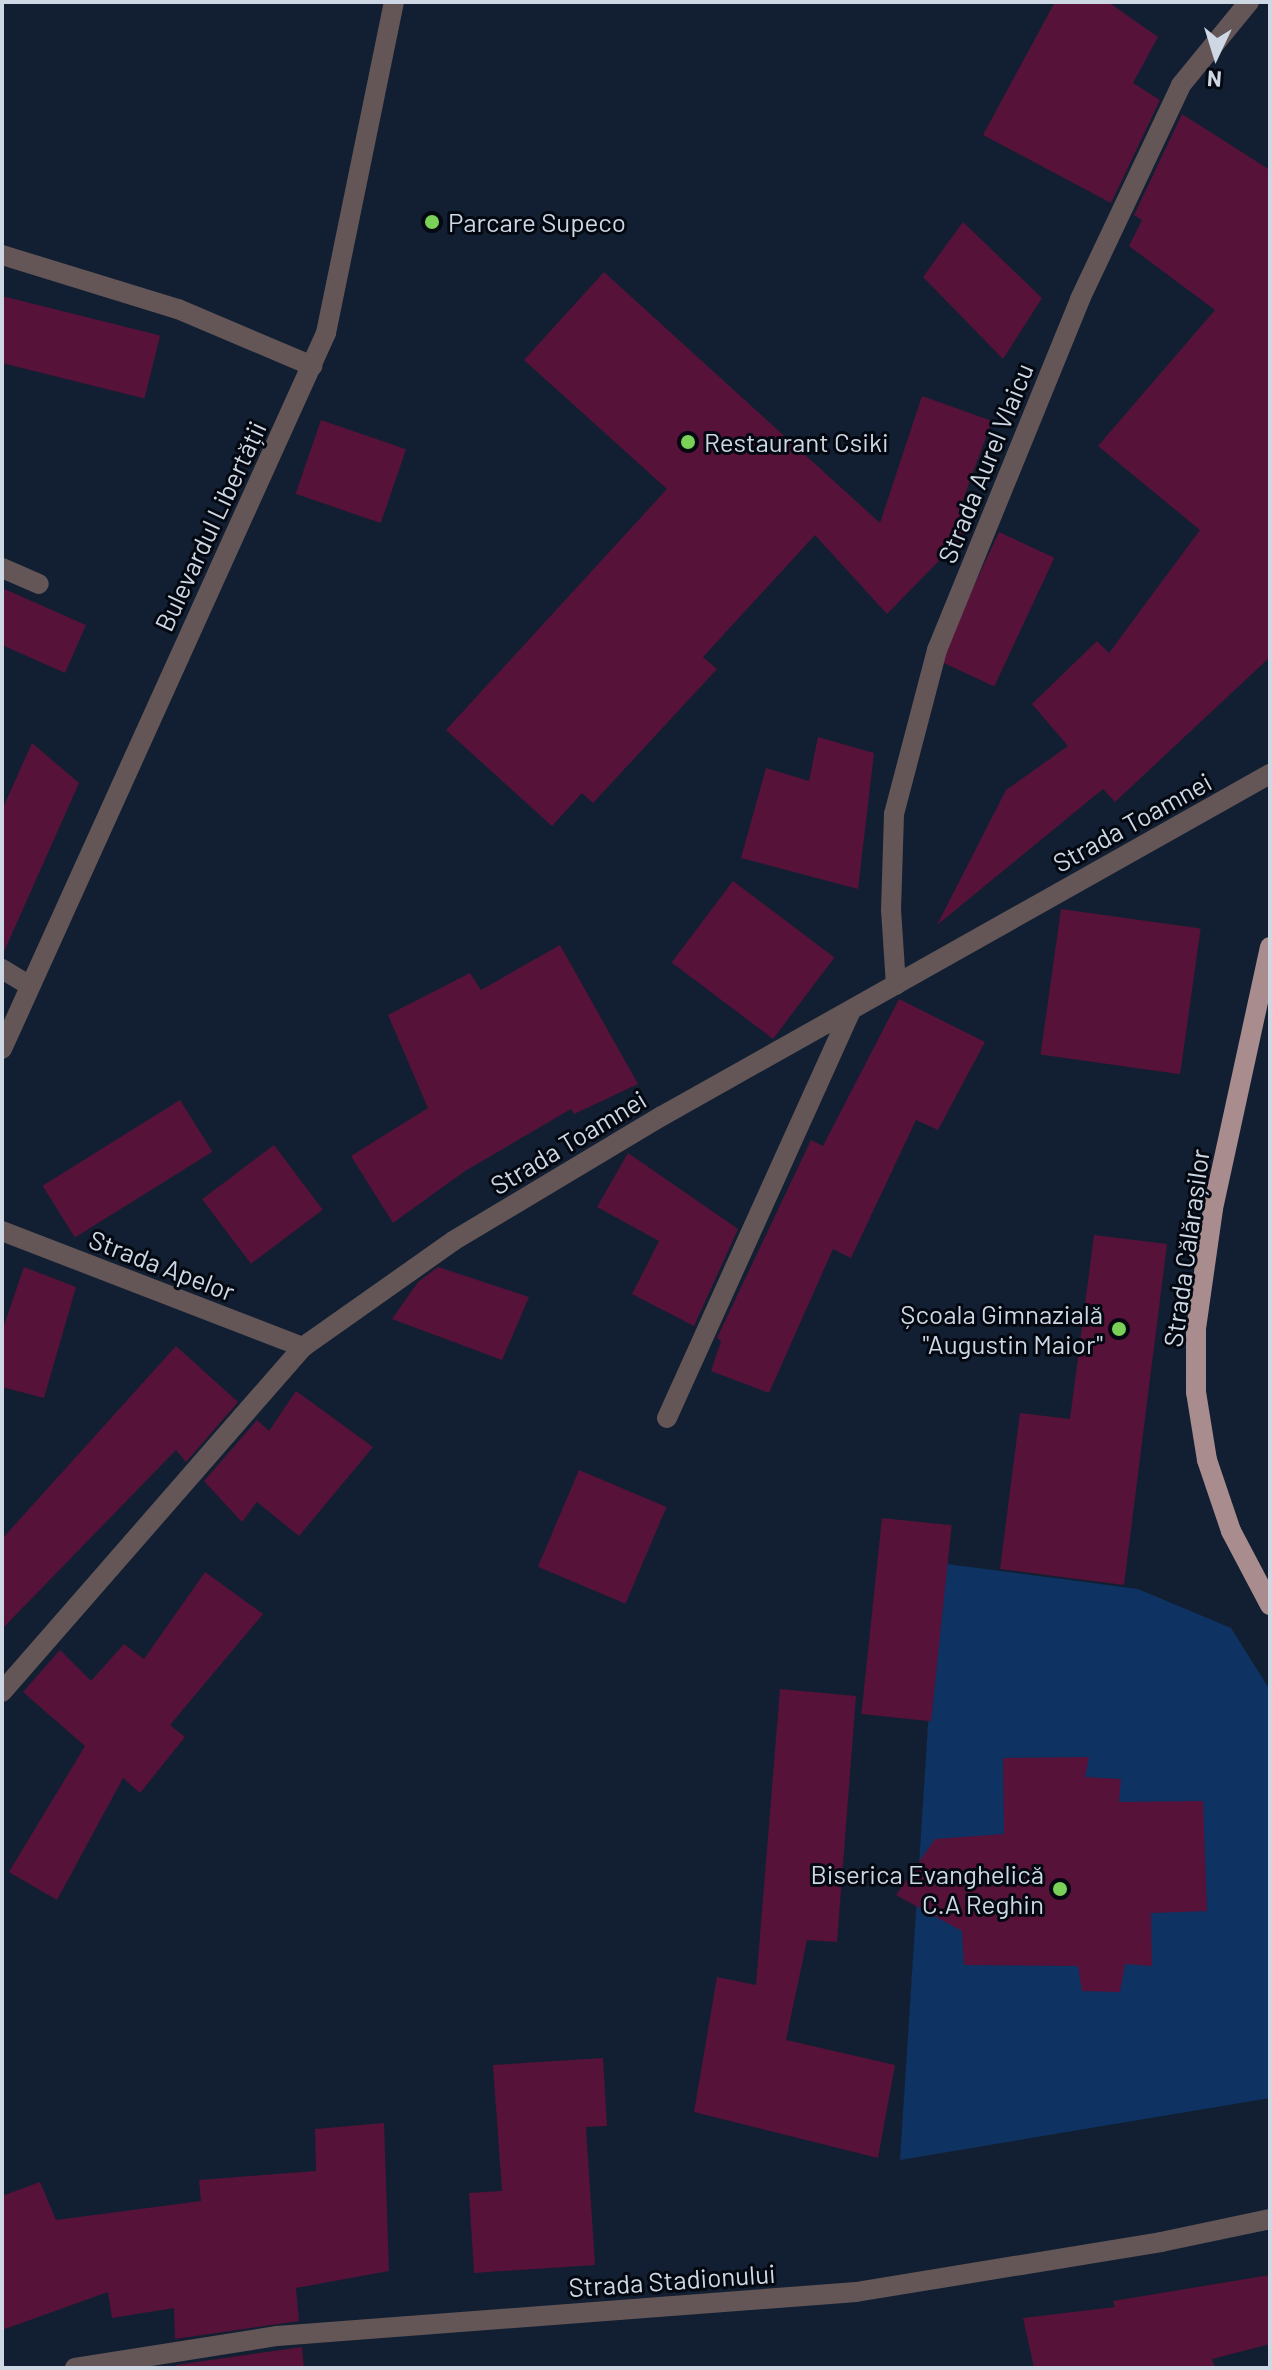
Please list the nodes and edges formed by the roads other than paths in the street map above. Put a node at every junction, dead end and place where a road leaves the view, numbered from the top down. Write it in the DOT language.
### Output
graph roads {
  1 [pos="394,2"];
  2 [pos="1249,2"];
  3 [pos="2,255"];
  4 [pos="312,366"];
  5 [pos="2,568"];
  6 [pos="39,584"];
  7 [pos="1270,774"];
  8 [pos="1270,947"];
  9 [pos="2,969"];
  10 [pos="29,985"];
  11 [pos="896,985"];
  12 [pos="1264,988"];
  13 [pos="851,1011"];
  14 [pos="2,1049"];
  15 [pos="2,1231"];
  16 [pos="303,1347"];
  17 [pos="667,1418"];
  18 [pos="1267,1600"];
  19 [pos="2,1692"];
  20 [pos="1270,2219"];
  21 [pos="75,2368"];
  1 -- 4 [label="street, Bulevardul Libertății"];
  2 -- 11 [label="street, Strada Aurel Vlaicu"];
  3 -- 4 [label="street"];
  4 -- 10 [label="street, Bulevardul Libertății"];
  5 -- 6 [label="street"];
  7 -- 11 [label="street, Strada Toamnei"];
  8 -- 12 [label="main road, Strada Călărașilor"];
  9 -- 10 [label="street"];
  10 -- 14 [label="street, Bulevardul Libertății"];
  11 -- 13 [label="street, Strada Toamnei"];
  12 -- 18 [label="main road, Strada Călărașilor"];
  13 -- 16 [label="street, Strada Toamnei"];
  13 -- 17 [label="street"];
  15 -- 16 [label="street, Strada Apelor"];
  16 -- 19 [label="street, Strada Toamnei"];
  20 -- 21 [label="street, Strada Stadionului"];
}
